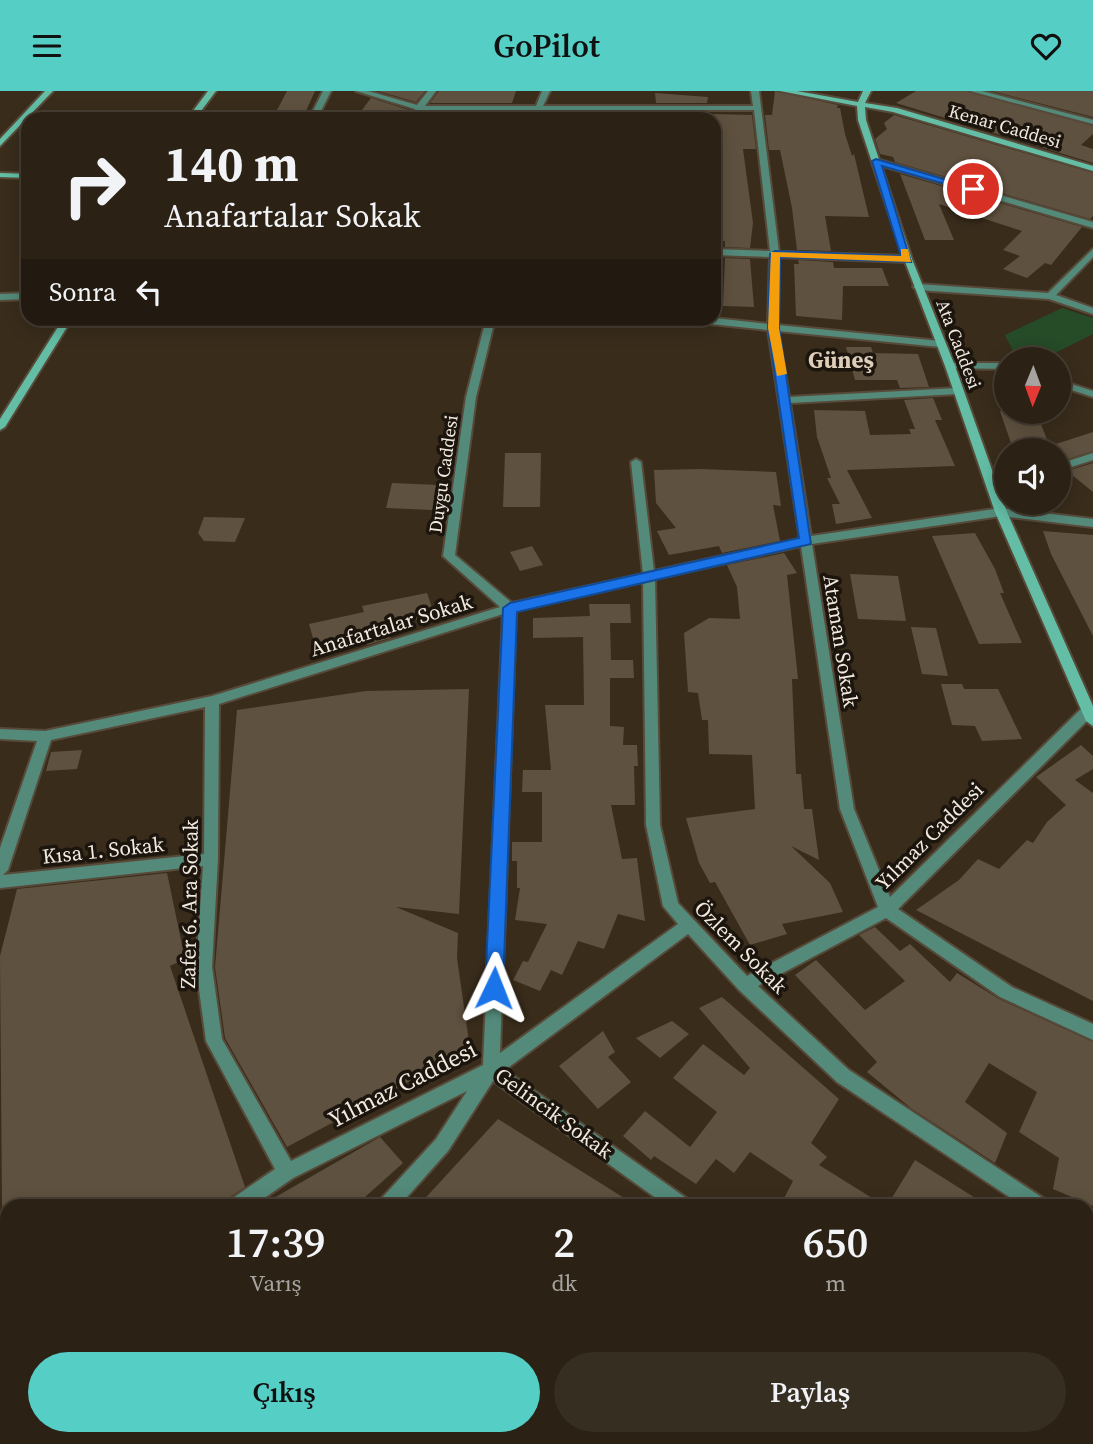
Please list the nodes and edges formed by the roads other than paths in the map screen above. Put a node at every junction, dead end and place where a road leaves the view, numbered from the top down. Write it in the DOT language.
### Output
graph roads {
  1 [pos="49,91"];
  2 [pos="212,91"];
  3 [pos="327,91"];
  4 [pos="360,91"];
  5 [pos="432,91"];
  6 [pos="546,91"];
  7 [pos="755,91"];
  8 [pos="784,91"];
  9 [pos="867,91"];
  10 [pos="974,91"];
  11 [pos="861,103"];
  12 [pos="537,107"];
  13 [pos="639,107"];
  14 [pos="419,108"];
  15 [pos="755,108"];
  16 [pos="30,112"];
  17 [pos="196,112"];
  18 [pos="316,112"];
  19 [pos="418,112"];
  20 [pos="536,112"];
  21 [pos="639,112"];
  22 [pos="21,121"];
  23 [pos="1093,121"];
  24 [pos="0,144"];
  25 [pos="876,161"];
  26 [pos="1093,169"];
  27 [pos="0,175"];
  28 [pos="21,176"];
  29 [pos="1093,225"];
  30 [pos="721,252"];
  31 [pos="1093,252"];
  32 [pos="775,254"];
  33 [pos="908,259"];
  34 [pos="918,287"];
  35 [pos="21,296"];
  36 [pos="1050,296"];
  37 [pos="0,297"];
  38 [pos="1093,311"];
  39 [pos="721,322"];
  40 [pos="63,326"];
  41 [pos="488,326"];
  42 [pos="774,328"];
  43 [pos="940,344"];
  44 [pos="950,366"];
  45 [pos="994,366"];
  46 [pos="1071,387"];
  47 [pos="958,391"];
  48 [pos="1093,394"];
  49 [pos="786,400"];
  50 [pos="0,427"];
  51 [pos="1093,456"];
  52 [pos="636,463"];
  53 [pos="1071,464"];
  54 [pos="993,490"];
  55 [pos="994,513"];
  56 [pos="1002,515"];
  57 [pos="1026,515"];
  58 [pos="1093,523"];
  59 [pos="806,541"];
  60 [pos="649,576"];
  61 [pos="510,608"];
  62 [pos="212,701"];
  63 [pos="1090,717"];
  64 [pos="0,734"];
  65 [pos="45,736"];
  66 [pos="211,859"];
  67 [pos="0,870"];
  68 [pos="0,882"];
  69 [pos="887,910"];
  70 [pos="687,926"];
  71 [pos="745,985"];
  72 [pos="1093,1032"];
  73 [pos="491,1070"];
  74 [pos="286,1172"];
  75 [pos="246,1199"];
  76 [pos="392,1199"];
  77 [pos="673,1199"];
  78 [pos="1029,1199"];
  1 -- 16 [label="street"];
  2 -- 17 [label="street"];
  3 -- 18 [label="street"];
  4 -- 14 [label="street"];
  5 -- 14 [label="street"];
  6 -- 12 [label="street"];
  7 -- 15 [label="street, Ataman Sokak"];
  8 -- 11 [label="street, Kenar Caddesi"];
  9 -- 11 [label="street"];
  10 -- 23 [label="street"];
  11 -- 25 [label="street, Ata Caddesi"];
  11 -- 26 [label="street, Kenar Caddesi"];
  12 -- 13 [label="street"];
  12 -- 14 [label="street"];
  12 -- 20 [label="street"];
  13 -- 15 [label="street"];
  13 -- 21 [label="street"];
  14 -- 19 [label="street"];
  15 -- 32 [label="street, Ataman Sokak"];
  22 -- 24 [label="street"];
  25 -- 29 [label="street"];
  25 -- 33 [label="street, Ata Caddesi"];
  27 -- 28 [label="street"];
  30 -- 32 [label="street"];
  31 -- 36 [label="street"];
  32 -- 33 [label="street"];
  32 -- 42 [label="street, Ataman Sokak"];
  33 -- 34 [label="street, Ata Caddesi"];
  34 -- 36 [label="street"];
  34 -- 43 [label="street, Ata Caddesi"];
  35 -- 37 [label="street"];
  36 -- 38 [label="street"];
  39 -- 42 [label="street"];
  40 -- 50 [label="street"];
  41 -- 61 [label="street, Duygu Caddesi"];
  42 -- 43 [label="street"];
  42 -- 49 [label="street, Ataman Sokak"];
  43 -- 44 [label="street, Ata Caddesi"];
  44 -- 45 [label="street"];
  44 -- 47 [label="street, Ata Caddesi"];
  46 -- 48 [label="street"];
  47 -- 49 [label="street"];
  47 -- 54 [label="street, Ata Caddesi"];
  49 -- 59 [label="street, Ataman Sokak"];
  51 -- 53 [label="street"];
  52 -- 60 [label="street, Özlem Sokak"];
  55 -- 59 [label="street, Anafartalar Sokak"];
  56 -- 63 [label="street, Ata Caddesi"];
  57 -- 58 [label="street, Anafartalar Sokak"];
  59 -- 60 [label="street, Anafartalar Sokak"];
  59 -- 69 [label="street, Ataman Sokak"];
  60 -- 61 [label="street, Anafartalar Sokak"];
  60 -- 70 [label="street, Özlem Sokak"];
  61 -- 62 [label="street, Anafartalar Sokak"];
  61 -- 73 [label="street, Gelincik Sokak"];
  62 -- 65 [label="street, Anafartalar Sokak"];
  62 -- 66 [label="street, Zafer 6. Ara Sokak"];
  63 -- 69 [label="street, Yılmaz Caddesi"];
  64 -- 65 [label="street, Anafartalar Sokak"];
  65 -- 67 [label="street"];
  66 -- 68 [label="street, Kısa 1. Sokak"];
  66 -- 74 [label="street, Zafer 6. Ara Sokak"];
  69 -- 71 [label="street, Yılmaz Caddesi"];
  69 -- 72 [label="street"];
  70 -- 71 [label="street, Özlem Sokak"];
  70 -- 73 [label="street, Yılmaz Caddesi"];
  71 -- 78 [label="street, Özlem Sokak"];
  73 -- 74 [label="street, Yılmaz Caddesi"];
  73 -- 76 [label="street"];
  73 -- 77 [label="street, Gelincik Sokak"];
  74 -- 75 [label="street, Yılmaz Caddesi"];
}
